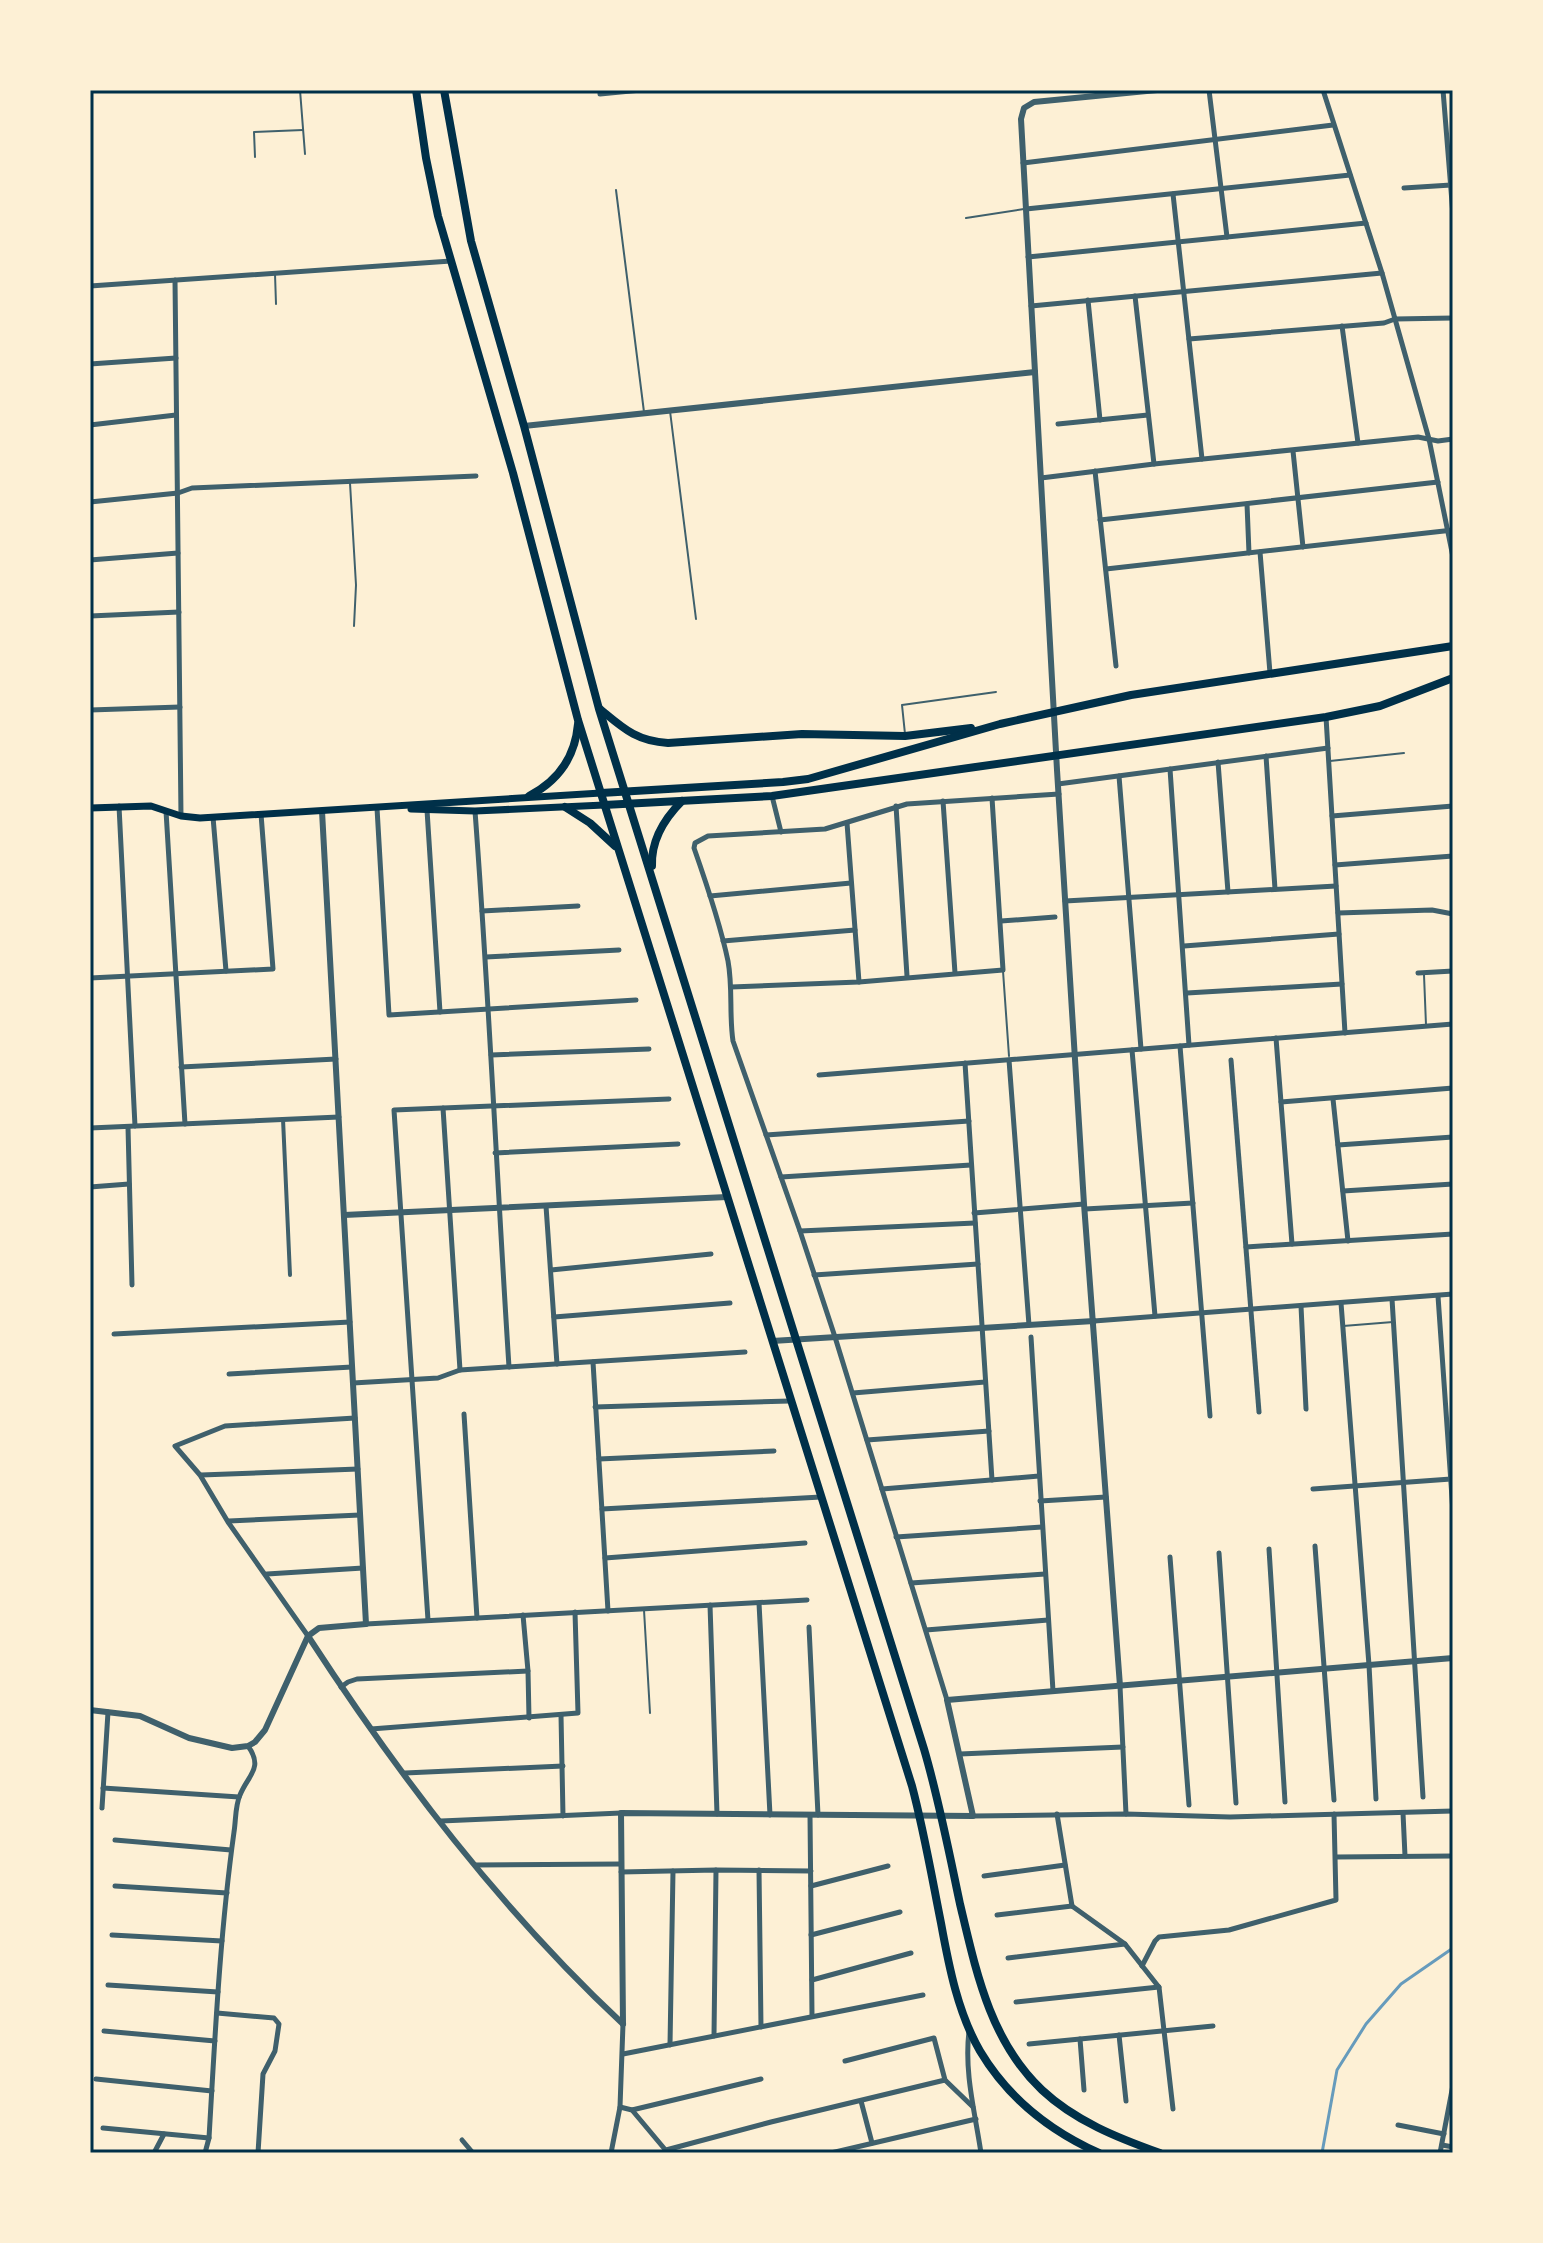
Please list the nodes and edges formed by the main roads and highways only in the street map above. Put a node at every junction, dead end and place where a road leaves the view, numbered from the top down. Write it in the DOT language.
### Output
graph roads {
  1 [pos="416,90"];
  2 [pos="444,90"];
  3 [pos="1453,646"];
  4 [pos="1453,678"];
  5 [pos="599,709"];
  6 [pos="578,720"];
  7 [pos="1000,724"];
  8 [pos="626,791"];
  9 [pos="601,793"];
  10 [pos="529,796"];
  11 [pos="682,801"];
  12 [pos="630,804"];
  13 [pos="604,805"];
  14 [pos="565,807"];
  15 [pos="90,808"];
  16 [pos="377,808"];
  17 [pos="618,849"];
  18 [pos="652,875"];
  19 [pos="1099,2153"];
  20 [pos="1160,2153"];
  1 -- 6 [label="main road"];
  2 -- 5 [label="main road"];
  3 -- 7 [label="main road"];
  4 -- 11 [label="main road"];
  5 -- 7 [label="main road"];
  5 -- 8 [label="main road"];
  6 -- 9 [label="main road"];
  6 -- 10 [label="main road"];
  7 -- 8 [label="main road"];
  8 -- 9 [label="main road"];
  8 -- 12 [label="main road"];
  9 -- 10 [label="main road"];
  9 -- 13 [label="main road"];
  10 -- 16 [label="main road"];
  11 -- 12 [label="main road"];
  11 -- 18 [label="main road"];
  12 -- 13 [label="main road"];
  12 -- 18 [label="main road"];
  13 -- 14 [label="main road"];
  13 -- 17 [label="main road"];
  14 -- 16 [label="main road"];
  14 -- 17 [label="main road"];
  15 -- 16 [label="main road"];
  17 -- 19 [label="main road"];
  18 -- 20 [label="main road"];
}
